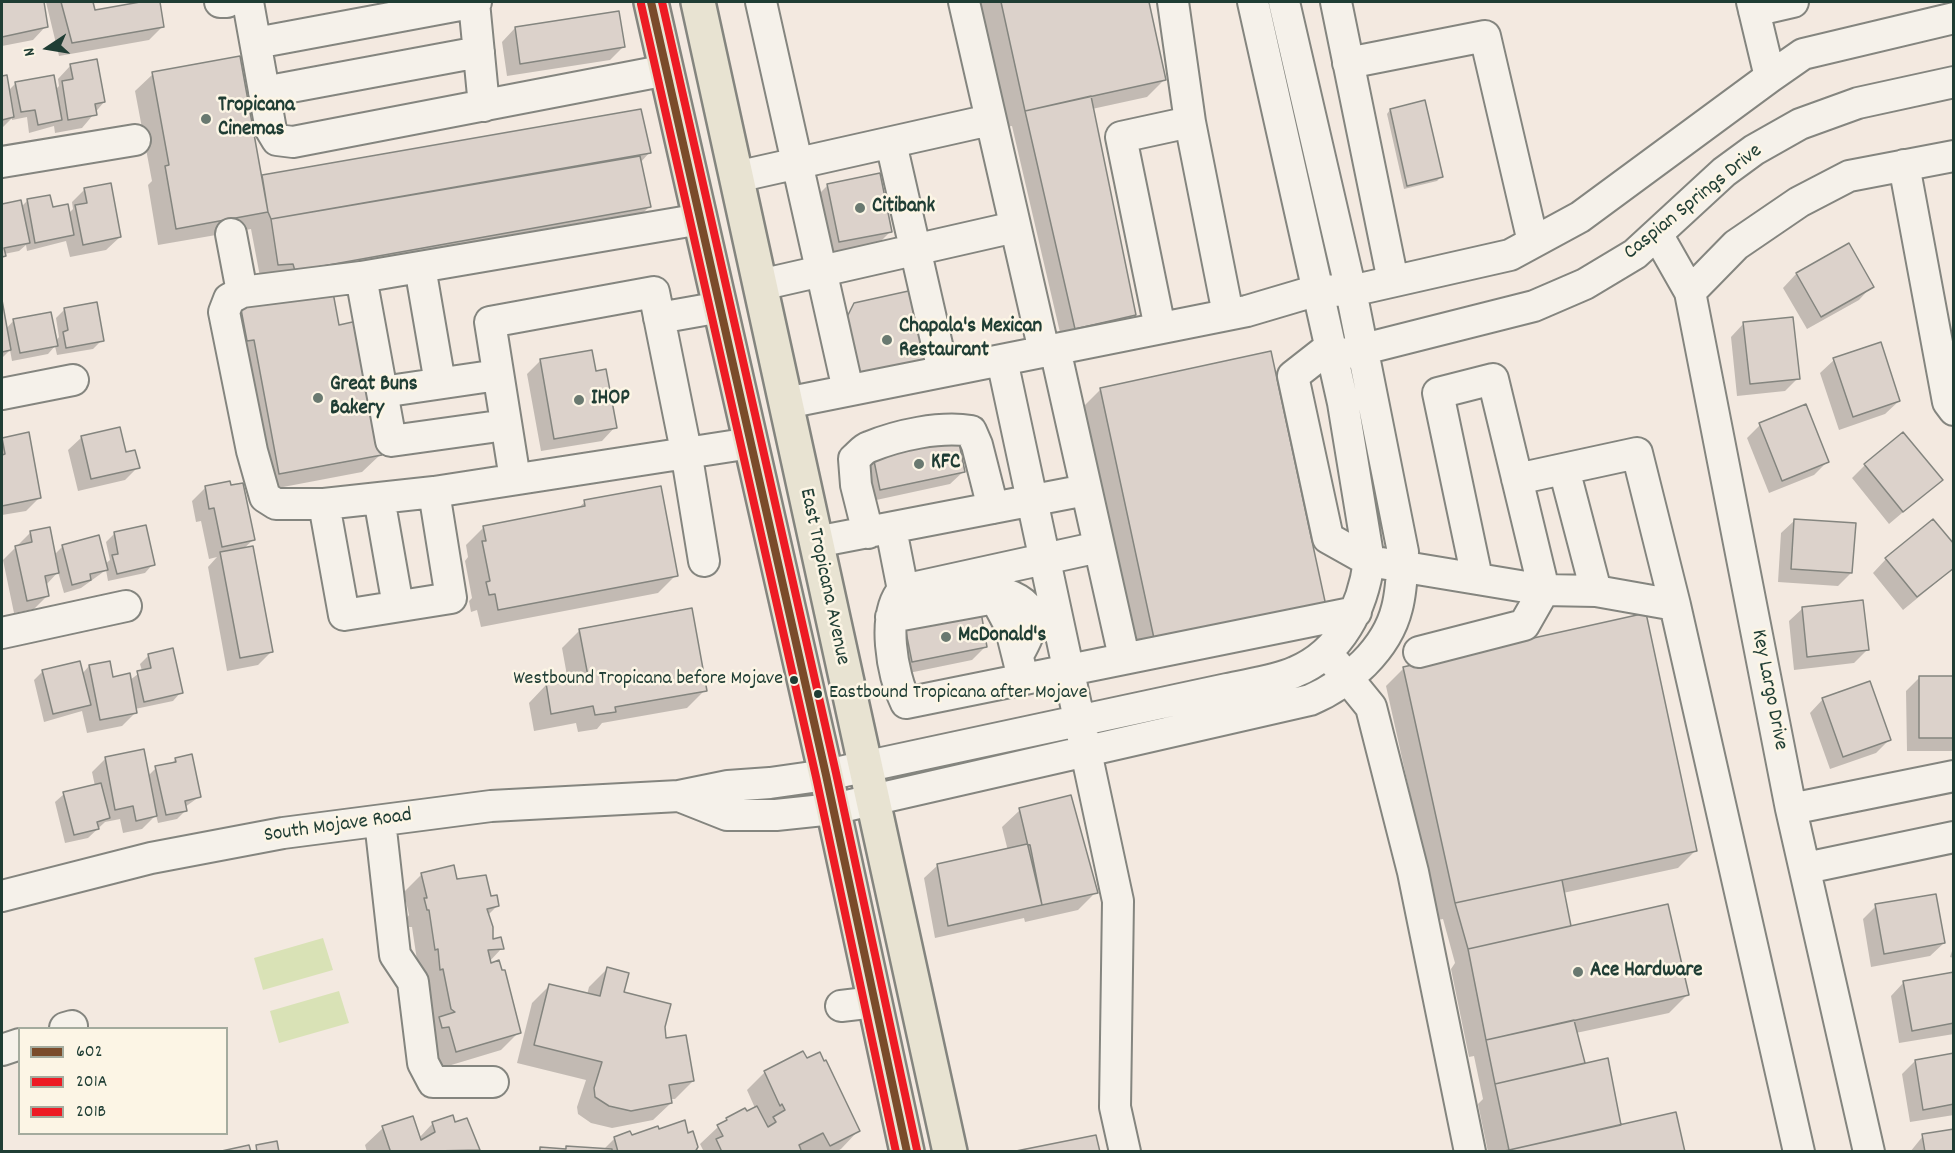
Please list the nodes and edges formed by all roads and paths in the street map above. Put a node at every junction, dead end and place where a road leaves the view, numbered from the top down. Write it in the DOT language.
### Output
graph roads {
  1 [pos="220,2"];
  2 [pos="227,2"];
  3 [pos="248,2"];
  4 [pos="651,2"];
  5 [pos="698,2"];
  6 [pos="761,2"];
  7 [pos="964,2"];
  8 [pos="1173,2"];
  9 [pos="1253,2"];
  10 [pos="1284,2"];
  11 [pos="1336,2"];
  12 [pos="1793,2"];
  13 [pos="463,3"];
  14 [pos="1753,6"];
  15 [pos="1940,14"];
  16 [pos="256,43"];
  17 [pos="479,52"];
  18 [pos="1348,63"];
  19 [pos="667,70"];
  20 [pos="1770,77"];
  21 [pos="1953,82"];
  22 [pos="264,92"];
  23 [pos="484,106"];
  24 [pos="990,120"];
  25 [pos="1190,122"];
  26 [pos="135,140"];
  27 [pos="891,142"];
  28 [pos="1953,156"];
  29 [pos="2,162"];
  30 [pos="796,164"];
  31 [pos="1904,165"];
  32 [pos="736,177"];
  33 [pos="701,219"];
  34 [pos="1015,227"];
  35 [pos="231,234"];
  36 [pos="1657,234"];
  37 [pos="1533,242"];
  38 [pos="916,252"];
  39 [pos="420,267"];
  40 [pos="821,272"];
  41 [pos="362,278"];
  42 [pos="1393,281"];
  43 [pos="760,285"];
  44 [pos="1318,290"];
  45 [pos="1350,291"];
  46 [pos="242,292"];
  47 [pos="1690,292"];
  48 [pos="721,307"];
  49 [pos="1228,314"];
  50 [pos="659,318"];
  51 [pos="1160,328"];
  52 [pos="1050,350"];
  53 [pos="1363,350"];
  54 [pos="1331,352"];
  55 [pos="1002,360"];
  56 [pos="943,371"];
  57 [pos="498,375"];
  58 [pos="73,380"];
  59 [pos="440,383"];
  60 [pos="848,390"];
  61 [pos="382,392"];
  62 [pos="2,394"];
  63 [pos="786,403"];
  64 [pos="1953,410"];
  65 [pos="506,424"];
  66 [pos="751,443"];
  67 [pos="686,451"];
  68 [pos="1564,469"];
  69 [pos="515,479"];
  70 [pos="1517,479"];
  71 [pos="1086,490"];
  72 [pos="434,492"];
  73 [pos="380,498"];
  74 [pos="1032,500"];
  75 [pos="324,504"];
  76 [pos="993,508"];
  77 [pos="879,531"];
  78 [pos="816,542"];
  79 [pos="1099,547"];
  80 [pos="1044,558"];
  81 [pos="704,561"];
  82 [pos="1370,561"];
  83 [pos="1402,566"];
  84 [pos="1477,578"];
  85 [pos="903,590"];
  86 [pos="1544,590"];
  87 [pos="1596,591"];
  88 [pos="1006,594"];
  89 [pos="1674,605"];
  90 [pos="126,606"];
  91 [pos="398,606"];
  92 [pos="1356,612"];
  93 [pos="891,617"];
  94 [pos="2,633"];
  95 [pos="1327,652"];
  96 [pos="1419,652"];
  97 [pos="1124,657"];
  98 [pos="1021,667"];
  99 [pos="1068,670"];
  100 [pos="1348,678"];
  101 [pos="1079,721"];
  102 [pos="1085,751"];
  103 [pos="865,767"];
  104 [pos="826,775"];
  105 [pos="1953,776"];
  106 [pos="679,796"];
  107 [pos="872,800"];
  108 [pos="833,809"];
  109 [pos="1791,809"];
  110 [pos="380,821"];
  111 [pos="1953,837"];
  112 [pos="1806,868"];
  113 [pos="2,896"];
  114 [pos="875,1002"];
  115 [pos="841,1006"];
  116 [pos="18,1045"];
  117 [pos="2,1050"];
  118 [pos="493,1082"];
  119 [pos="907,1152"];
  120 [pos="950,1152"];
  121 [pos="1125,1152"];
  122 [pos="1470,1152"];
  123 [pos="1799,1152"];
  124 [pos="1869,1152"];
  1 -- 2 [label="street"];
  3 -- 16 [label="street"];
  4 -- 19 [label="main road, East Tropicana Avenue"];
  5 -- 32 [label="main road, East Tropicana Avenue"];
  6 -- 30 [label="street"];
  7 -- 24 [label="street"];
  8 -- 25 [label="street"];
  9 -- 44 [label="street"];
  10 -- 45 [label="street, South Mojave Road"];
  11 -- 18 [label="street"];
  12 -- 14 [label="street"];
  13 -- 16 [label="street"];
  13 -- 17 [label="street"];
  14 -- 20 [label="street"];
  15 -- 20 [label="street"];
  16 -- 22 [label="street"];
  17 -- 22 [label="street"];
  17 -- 23 [label="street"];
  18 -- 37 [label="street"];
  18 -- 42 [label="street"];
  19 -- 23 [label="street"];
  19 -- 33 [label="main road, East Tropicana Avenue"];
  20 -- 37 [label="street"];
  21 -- 36 [label="street, Caspian Springs Drive"];
  22 -- 23 [label="street"];
  24 -- 27 [label="street"];
  24 -- 34 [label="street"];
  25 -- 49 [label="street"];
  25 -- 51 [label="street"];
  26 -- 29 [label="street"];
  27 -- 30 [label="street"];
  27 -- 38 [label="street"];
  28 -- 31 [label="street"];
  30 -- 32 [label="street"];
  30 -- 40 [label="street"];
  31 -- 47 [label="street"];
  31 -- 64 [label="street"];
  32 -- 43 [label="main road, East Tropicana Avenue"];
  33 -- 39 [label="street"];
  33 -- 48 [label="main road, East Tropicana Avenue"];
  33 -- 63 [label="main road"];
  34 -- 38 [label="street"];
  34 -- 52 [label="street"];
  35 -- 46 [label="street"];
  36 -- 47 [label="street, Key Largo Drive"];
  36 -- 53 [label="street, Caspian Springs Drive"];
  37 -- 42 [label="street"];
  38 -- 40 [label="street"];
  38 -- 56 [label="street"];
  39 -- 41 [label="street"];
  39 -- 59 [label="street"];
  40 -- 43 [label="street"];
  40 -- 60 [label="street"];
  41 -- 46 [label="street"];
  41 -- 61 [label="street"];
  42 -- 45 [label="street"];
  43 -- 63 [label="main road, East Tropicana Avenue"];
  44 -- 45 [label="street"];
  44 -- 49 [label="street"];
  44 -- 54 [label="street"];
  45 -- 53 [label="street, South Mojave Road"];
  46 -- 75 [label="street"];
  47 -- 109 [label="street, Key Largo Drive"];
  48 -- 50 [label="street"];
  48 -- 66 [label="main road, East Tropicana Avenue"];
  49 -- 51 [label="street"];
  50 -- 57 [label="street"];
  50 -- 67 [label="street"];
  51 -- 52 [label="street"];
  52 -- 55 [label="street"];
  52 -- 71 [label="street"];
  53 -- 54 [label="street, Caspian Springs Drive"];
  53 -- 83 [label="street, South Mojave Road"];
  54 -- 82 [label="street"];
  54 -- 82 [label="street"];
  55 -- 56 [label="street"];
  55 -- 74 [label="street"];
  56 -- 60 [label="street"];
  57 -- 59 [label="street"];
  57 -- 65 [label="street"];
  58 -- 62 [label="street"];
  59 -- 61 [label="street"];
  60 -- 63 [label="street"];
  61 -- 65 [label="street"];
  63 -- 78 [label="main road, East Tropicana Avenue"];
  65 -- 69 [label="street"];
  66 -- 67 [label="street"];
  66 -- 104 [label="main road, East Tropicana Avenue"];
  67 -- 69 [label="street"];
  67 -- 81 [label="street"];
  68 -- 70 [label="street"];
  68 -- 87 [label="street"];
  68 -- 89 [label="street"];
  69 -- 72 [label="street"];
  70 -- 84 [label="street"];
  70 -- 86 [label="street"];
  71 -- 74 [label="street"];
  71 -- 79 [label="street"];
  72 -- 73 [label="street"];
  72 -- 91 [label="street"];
  73 -- 75 [label="street"];
  73 -- 91 [label="street"];
  74 -- 76 [label="street"];
  74 -- 80 [label="street"];
  75 -- 91 [label="street"];
  76 -- 77 [label="street"];
  76 -- 77 [label="street"];
  77 -- 78 [label="street"];
  77 -- 85 [label="street"];
  78 -- 103 [label="main road, East Tropicana Avenue"];
  79 -- 80 [label="street"];
  79 -- 97 [label="street"];
  80 -- 85 [label="street"];
  80 -- 99 [label="street"];
  82 -- 83 [label="street"];
  82 -- 92 [label="street, South Mojave Road"];
  83 -- 84 [label="street"];
  83 -- 100 [label="street, South Mojave Road"];
  84 -- 86 [label="street"];
  85 -- 93 [label="street"];
  86 -- 87 [label="street"];
  86 -- 96 [label="street"];
  87 -- 89 [label="street"];
  88 -- 98 [label="street"];
  89 -- 123 [label="street"];
  90 -- 94 [label="street"];
  92 -- 95 [label="street, South Mojave Road"];
  92 -- 97 [label="street"];
  93 -- 98 [label="street"];
  93 -- 98 [label="street"];
  95 -- 100 [label="street"];
  95 -- 101 [label="street, South Mojave Road"];
  97 -- 99 [label="street"];
  98 -- 99 [label="street"];
  99 -- 101 [label="street"];
  100 -- 102 [label="street, South Mojave Road"];
  100 -- 122 [label="street"];
  101 -- 102 [label="street"];
  101 -- 103 [label="street, South Mojave Road"];
  102 -- 107 [label="street, South Mojave Road"];
  102 -- 121 [label="street"];
  103 -- 104 [label="street, South Mojave Road"];
  103 -- 107 [label="main road, East Tropicana Avenue"];
  104 -- 106 [label="street, South Mojave Road"];
  104 -- 108 [label="main road, East Tropicana Avenue"];
  105 -- 109 [label="street"];
  106 -- 108 [label="street, South Mojave Road"];
  106 -- 110 [label="street, South Mojave Road"];
  107 -- 108 [label="street, South Mojave Road"];
  107 -- 120 [label="main road, East Tropicana Avenue"];
  108 -- 114 [label="main road, East Tropicana Avenue"];
  109 -- 112 [label="street, Key Largo Drive"];
  110 -- 113 [label="street, South Mojave Road"];
  110 -- 118 [label="street"];
  111 -- 112 [label="street"];
  112 -- 124 [label="street, Key Largo Drive"];
  114 -- 115 [label="street"];
  114 -- 119 [label="main road, East Tropicana Avenue"];
  116 -- 117 [label="street"];
}
